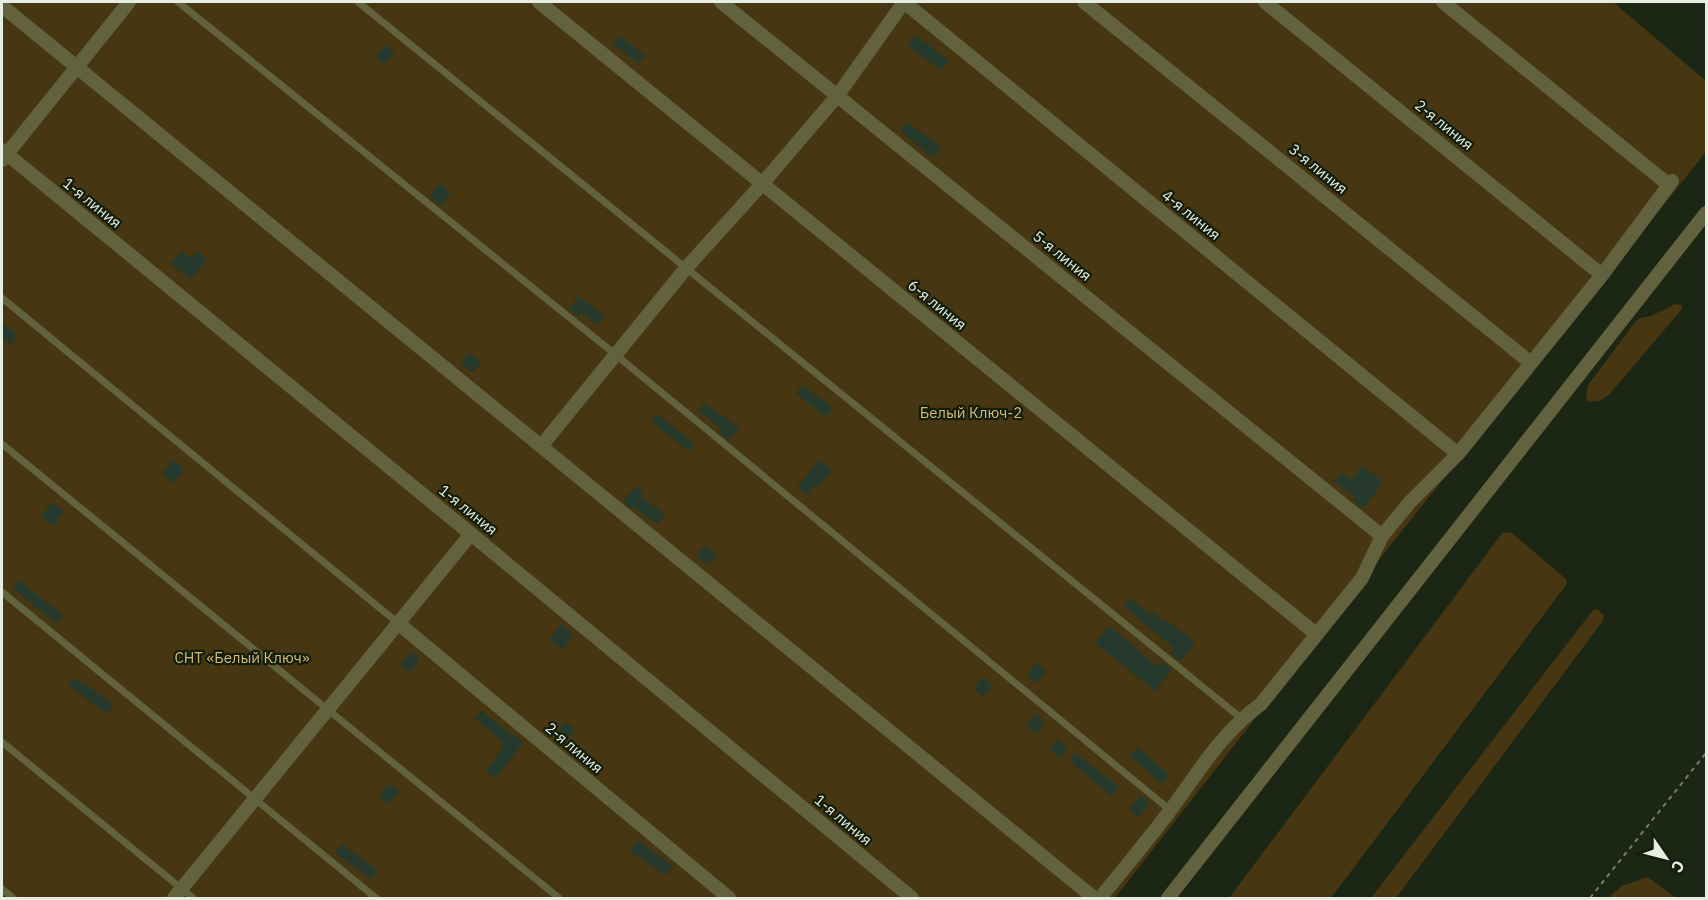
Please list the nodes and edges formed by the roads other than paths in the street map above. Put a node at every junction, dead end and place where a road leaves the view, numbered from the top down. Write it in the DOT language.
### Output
graph roads {
  1 [pos="129,2"];
  2 [pos="178,2"];
  3 [pos="358,2"];
  4 [pos="539,2"];
  5 [pos="721,2"];
  6 [pos="904,2"];
  7 [pos="1084,2"];
  8 [pos="1265,2"];
  9 [pos="1443,2"];
  10 [pos="2,6"];
  11 [pos="77,67"];
  12 [pos="838,95"];
  13 [pos="3,155"];
  14 [pos="762,184"];
  15 [pos="1707,213"];
  16 [pos="687,267"];
  17 [pos="1602,275"];
  18 [pos="2,298"];
  19 [pos="616,355"];
  20 [pos="1531,363"];
  21 [pos="2,444"];
  22 [pos="542,446"];
  23 [pos="1458,454"];
  24 [pos="471,534"];
  25 [pos="1382,536"];
  26 [pos="2,592"];
  27 [pos="398,622"];
  28 [pos="1316,634"];
  29 [pos="328,710"];
  30 [pos="1241,718"];
  31 [pos="2,742"];
  32 [pos="254,799"];
  33 [pos="1170,810"];
  34 [pos="2,889"];
  35 [pos="178,894"];
  36 [pos="13,898"];
  37 [pos="193,898"];
  38 [pos="376,898"];
  39 [pos="559,898"];
  40 [pos="729,898"];
  41 [pos="912,898"];
  42 [pos="1095,898"];
  43 [pos="1100,898"];
  44 [pos="1168,898"];
  1 -- 11 [label="street"];
  2 -- 19 [label="lane"];
  3 -- 16 [label="lane"];
  4 -- 14 [label="street, 6-я линия"];
  5 -- 12 [label="street, 5-я линия"];
  6 -- 12 [label="street"];
  6 -- 23 [label="street, 4-я линия"];
  7 -- 20 [label="street, 3-я линия"];
  8 -- 17 [label="street, 2-я линия"];
  9 -- 17 [label="street"];
  10 -- 11 [label="street"];
  11 -- 13 [label="street"];
  11 -- 22 [label="street"];
  12 -- 14 [label="street"];
  12 -- 25 [label="street, 5-я линия"];
  13 -- 24 [label="street, 1-я линия"];
  14 -- 16 [label="street"];
  14 -- 28 [label="street, 6-я линия"];
  15 -- 44 [label="street"];
  16 -- 19 [label="street"];
  16 -- 30 [label="lane"];
  17 -- 20 [label="street"];
  18 -- 27 [label="lane"];
  19 -- 22 [label="street"];
  19 -- 33 [label="lane"];
  20 -- 23 [label="street"];
  21 -- 29 [label="lane"];
  22 -- 42 [label="street"];
  23 -- 25 [label="street"];
  24 -- 27 [label="street"];
  24 -- 41 [label="street, 1-я линия"];
  25 -- 28 [label="street"];
  26 -- 32 [label="lane"];
  27 -- 29 [label="street"];
  27 -- 40 [label="street, 2-я линия"];
  28 -- 30 [label="street"];
  29 -- 32 [label="street"];
  29 -- 39 [label="lane"];
  30 -- 33 [label="street"];
  31 -- 35 [label="lane"];
  32 -- 35 [label="street"];
  32 -- 38 [label="lane"];
  33 -- 43 [label="street"];
  34 -- 36 [label="lane"];
  35 -- 37 [label="lane"];
}
